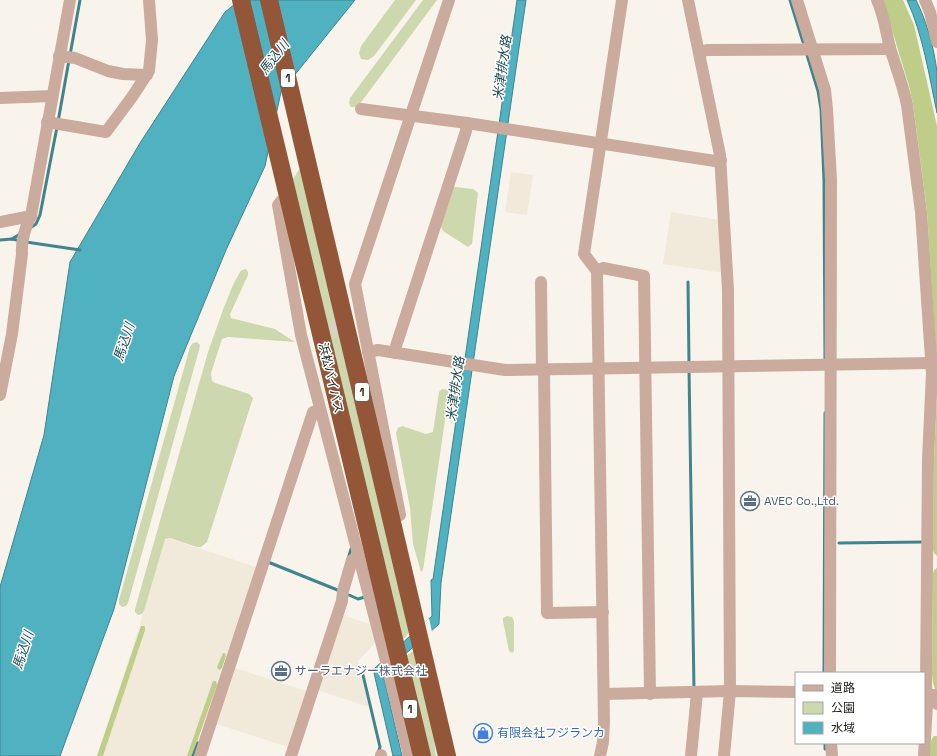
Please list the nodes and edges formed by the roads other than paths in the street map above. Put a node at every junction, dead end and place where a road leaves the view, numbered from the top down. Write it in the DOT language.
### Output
graph roads {
  1 [pos="70,0"];
  2 [pos="149,0"];
  3 [pos="241,0"];
  4 [pos="269,0"];
  5 [pos="449,0"];
  6 [pos="622,0"];
  7 [pos="688,0"];
  8 [pos="796,0"];
  9 [pos="876,0"];
  10 [pos="925,0"];
  11 [pos="937,42"];
  12 [pos="890,47"];
  13 [pos="812,50"];
  14 [pos="700,52"];
  15 [pos="59,56"];
  16 [pos="147,75"];
  17 [pos="52,96"];
  18 [pos="0,98"];
  19 [pos="361,108"];
  20 [pos="411,116"];
  21 [pos="47,122"];
  22 [pos="467,123"];
  23 [pos="600,144"];
  24 [pos="721,160"];
  25 [pos="287,193"];
  26 [pos="29,220"];
  27 [pos="0,222"];
  28 [pos="597,271"];
  29 [pos="541,282"];
  30 [pos="6,334"];
  31 [pos="368,352"];
  32 [pos="395,353"];
  33 [pos="931,363"];
  34 [pos="831,365"];
  35 [pos="729,367"];
  36 [pos="645,368"];
  37 [pos="599,369"];
  38 [pos="543,370"];
  39 [pos="0,395"];
  40 [pos="320,410"];
  41 [pos="391,517"];
  42 [pos="359,558"];
  43 [pos="932,562"];
  44 [pos="603,612"];
  45 [pos="392,659"];
  46 [pos="830,672"];
  47 [pos="730,692"];
  48 [pos="795,692"];
  49 [pos="697,693"];
  50 [pos="604,694"];
  51 [pos="650,694"];
  52 [pos="925,695"];
  53 [pos="937,704"];
  54 [pos="438,717"];
  55 [pos="831,744"];
  56 [pos="924,744"];
  57 [pos="200,756"];
  58 [pos="291,756"];
  59 [pos="409,756"];
  60 [pos="422,756"];
  61 [pos="439,756"];
  62 [pos="447,756"];
  63 [pos="600,756"];
  64 [pos="691,756"];
  65 [pos="724,756"];
  66 [pos="832,756"];
  67 [pos="924,756"];
  1 -- 15 [label="street"];
  2 -- 16 [label="street"];
  3 -- 25 [label="highway, 浜松バイパス / 1"];
  4 -- 41 [label="highway, 1"];
  5 -- 20 [label="street"];
  6 -- 23 [label="street"];
  7 -- 14 [label="street"];
  8 -- 13 [label="street"];
  9 -- 12 [label="street"];
  10 -- 11 [label="street"];
  12 -- 13 [label="street"];
  12 -- 33 [label="street"];
  13 -- 14 [label="street"];
  13 -- 34 [label="street"];
  14 -- 24 [label="street"];
  15 -- 16 [label="street"];
  15 -- 17 [label="street"];
  16 -- 21 [label="street"];
  17 -- 18 [label="street"];
  17 -- 21 [label="street"];
  19 -- 20 [label="street"];
  20 -- 22 [label="street"];
  20 -- 31 [label="street"];
  21 -- 26 [label="street"];
  22 -- 23 [label="street"];
  22 -- 32 [label="street"];
  23 -- 24 [label="street"];
  23 -- 28 [label="street"];
  24 -- 35 [label="street"];
  25 -- 40 [label="street"];
  25 -- 45 [label="highway, 浜松バイパス / 1"];
  26 -- 27 [label="street"];
  26 -- 30 [label="street"];
  28 -- 36 [label="street"];
  28 -- 37 [label="street"];
  29 -- 38 [label="street"];
  30 -- 39 [label="street"];
  31 -- 32 [label="street"];
  31 -- 41 [label="street"];
  32 -- 38 [label="street"];
  33 -- 34 [label="street"];
  33 -- 43 [label="street"];
  34 -- 35 [label="street"];
  34 -- 46 [label="street"];
  35 -- 36 [label="street"];
  35 -- 47 [label="street"];
  36 -- 37 [label="street"];
  36 -- 51 [label="street"];
  37 -- 38 [label="street"];
  37 -- 44 [label="street"];
  38 -- 44 [label="street"];
  40 -- 42 [label="street"];
  40 -- 57 [label="street"];
  41 -- 54 [label="highway, 1"];
  42 -- 45 [label="street"];
  42 -- 58 [label="street"];
  43 -- 52 [label="street"];
  44 -- 50 [label="street"];
  45 -- 59 [label="street"];
  45 -- 60 [label="highway, 浜松バイパス / 1"];
  47 -- 48 [label="street"];
  47 -- 49 [label="street"];
  47 -- 65 [label="street"];
  49 -- 51 [label="street"];
  49 -- 64 [label="street"];
  50 -- 51 [label="street"];
  50 -- 63 [label="street"];
  52 -- 53 [label="street"];
  54 -- 61 [label="highway"];
  54 -- 62 [label="highway, 1"];
  55 -- 66 [label="street"];
  56 -- 67 [label="street"];
}
